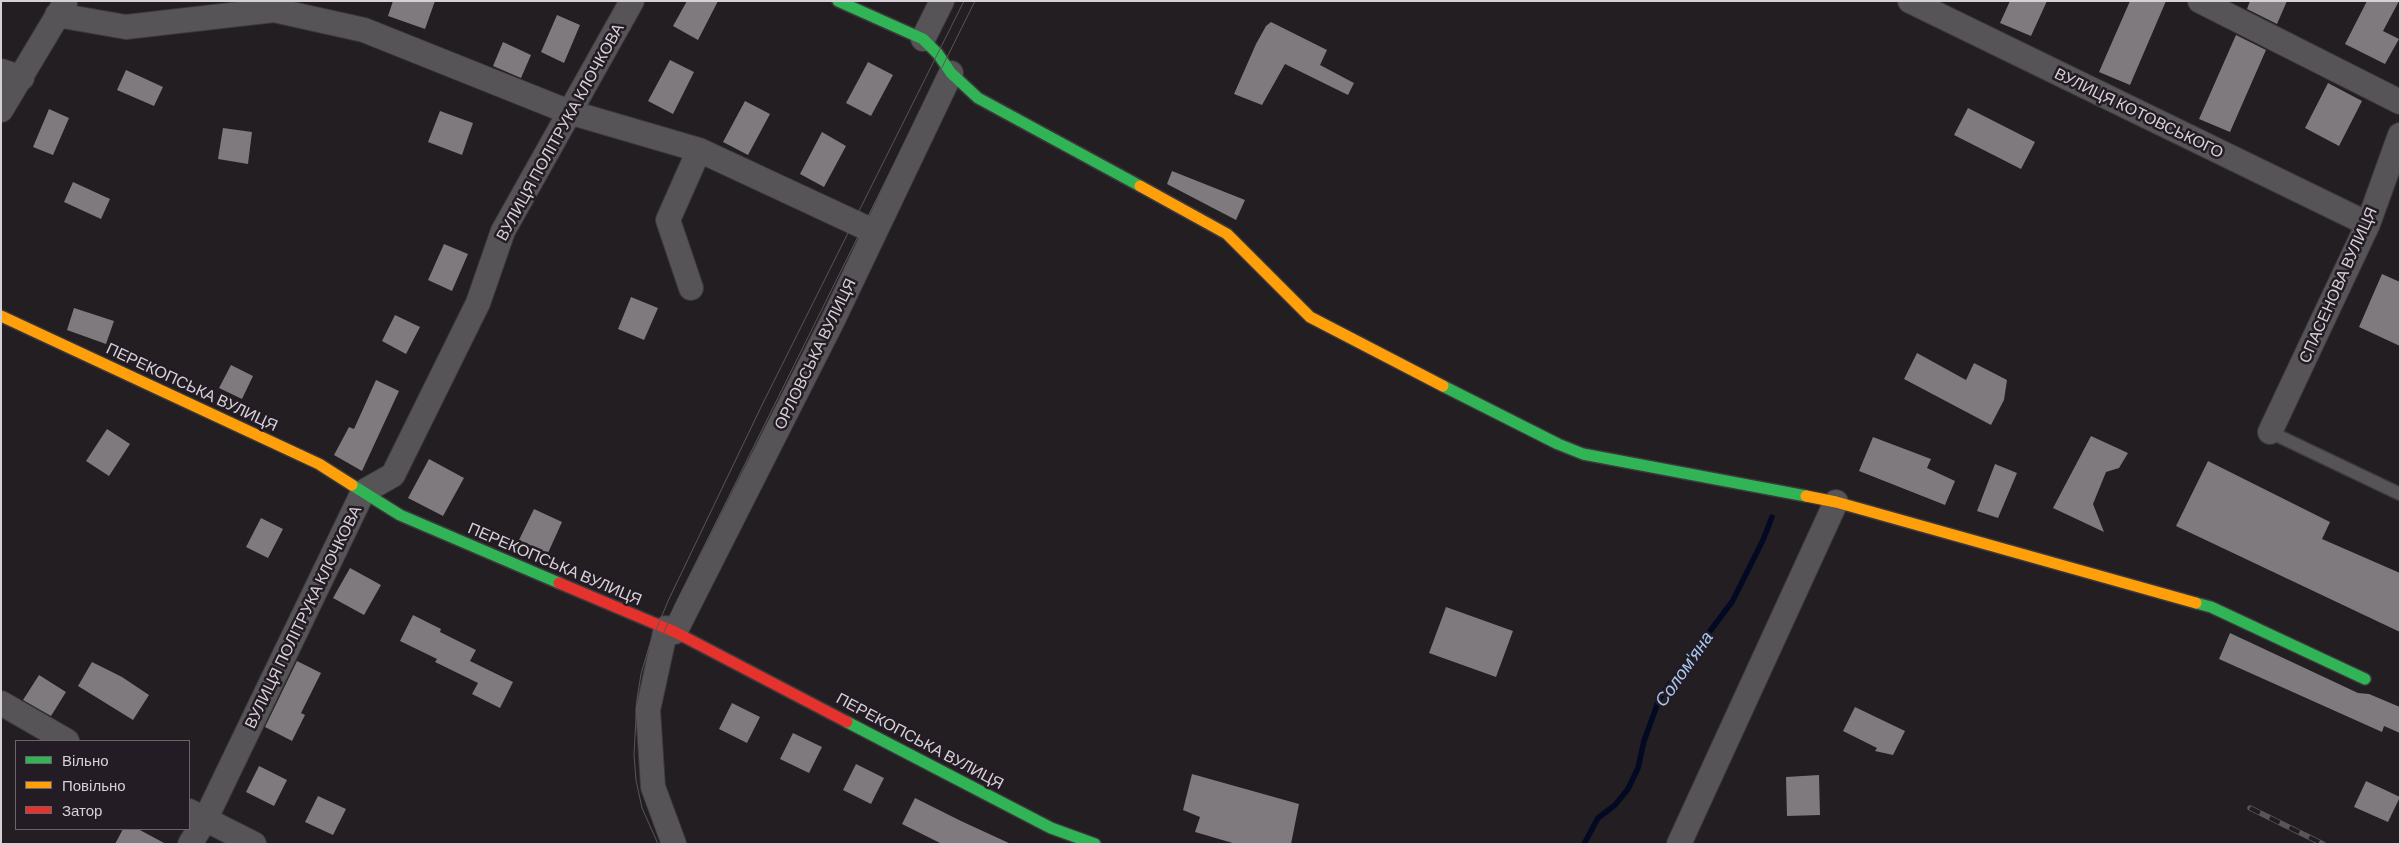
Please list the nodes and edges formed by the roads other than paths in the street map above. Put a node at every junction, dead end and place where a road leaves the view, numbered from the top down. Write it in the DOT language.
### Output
graph roads {
  1 [pos="632,1"];
  2 [pos="838,1"];
  3 [pos="942,1"];
  4 [pos="1910,1"];
  5 [pos="2200,1"];
  6 [pos="61,8"];
  7 [pos="923,39"];
  8 [pos="950,74"];
  9 [pos="12,75"];
  10 [pos="2400,102"];
  11 [pos="1,110"];
  12 [pos="569,112"];
  13 [pos="2400,135"];
  14 [pos="699,150"];
  15 [pos="2368,224"];
  16 [pos="875,232"];
  17 [pos="690,288"];
  18 [pos="1,316"];
  19 [pos="2270,432"];
  20 [pos="363,492"];
  21 [pos="2400,494"];
  22 [pos="1836,502"];
  23 [pos="671,630"];
  24 [pos="2365,679"];
  25 [pos="1,703"];
  26 [pos="66,740"];
  27 [pos="197,816"];
  28 [pos="190,844"];
  29 [pos="254,844"];
  30 [pos="674,844"];
  31 [pos="1095,844"];
  32 [pos="1679,844"];
  1 -- 12 [label="street, ВУЛИЦЯ ПОЛІТРУКА КЛОЧКОВА"];
  2 -- 7 [label="street"];
  3 -- 7 [label="street"];
  4 -- 15 [label="street, ВУЛИЦЯ КОТОВСЬКОГО"];
  5 -- 10 [label="street"];
  6 -- 9 [label="street"];
  6 -- 12 [label="street"];
  7 -- 8 [label="street"];
  8 -- 16 [label="street, ОРЛОВСЬКА ВУЛИЦЯ"];
  8 -- 22 [label="street"];
  9 -- 11 [label="street"];
  12 -- 14 [label="street"];
  12 -- 20 [label="street, ВУЛИЦЯ ПОЛІТРУКА КЛОЧКОВА"];
  13 -- 15 [label="street, СПАСЕНОВА ВУЛИЦЯ"];
  14 -- 16 [label="street"];
  14 -- 17 [label="street"];
  15 -- 19 [label="street, СПАСЕНОВА ВУЛИЦЯ"];
  16 -- 23 [label="street, ОРЛОВСЬКА ВУЛИЦЯ"];
  18 -- 20 [label="street, ПЕРЕКОПСЬКА ВУЛИЦЯ"];
  19 -- 21 [label="lane"];
  20 -- 23 [label="street, ПЕРЕКОПСЬКА ВУЛИЦЯ"];
  20 -- 27 [label="street, ВУЛИЦЯ ПОЛІТРУКА КЛОЧКОВА"];
  22 -- 24 [label="street"];
  22 -- 32 [label="street"];
  23 -- 30 [label="street, ОРЛОВСЬКА ВУЛИЦЯ"];
  23 -- 31 [label="street, ПЕРЕКОПСЬКА ВУЛИЦЯ"];
  25 -- 26 [label="street"];
  27 -- 28 [label="street, ВУЛИЦЯ ПОЛІТРУКА КЛОЧКОВА"];
  27 -- 29 [label="street"];
}
